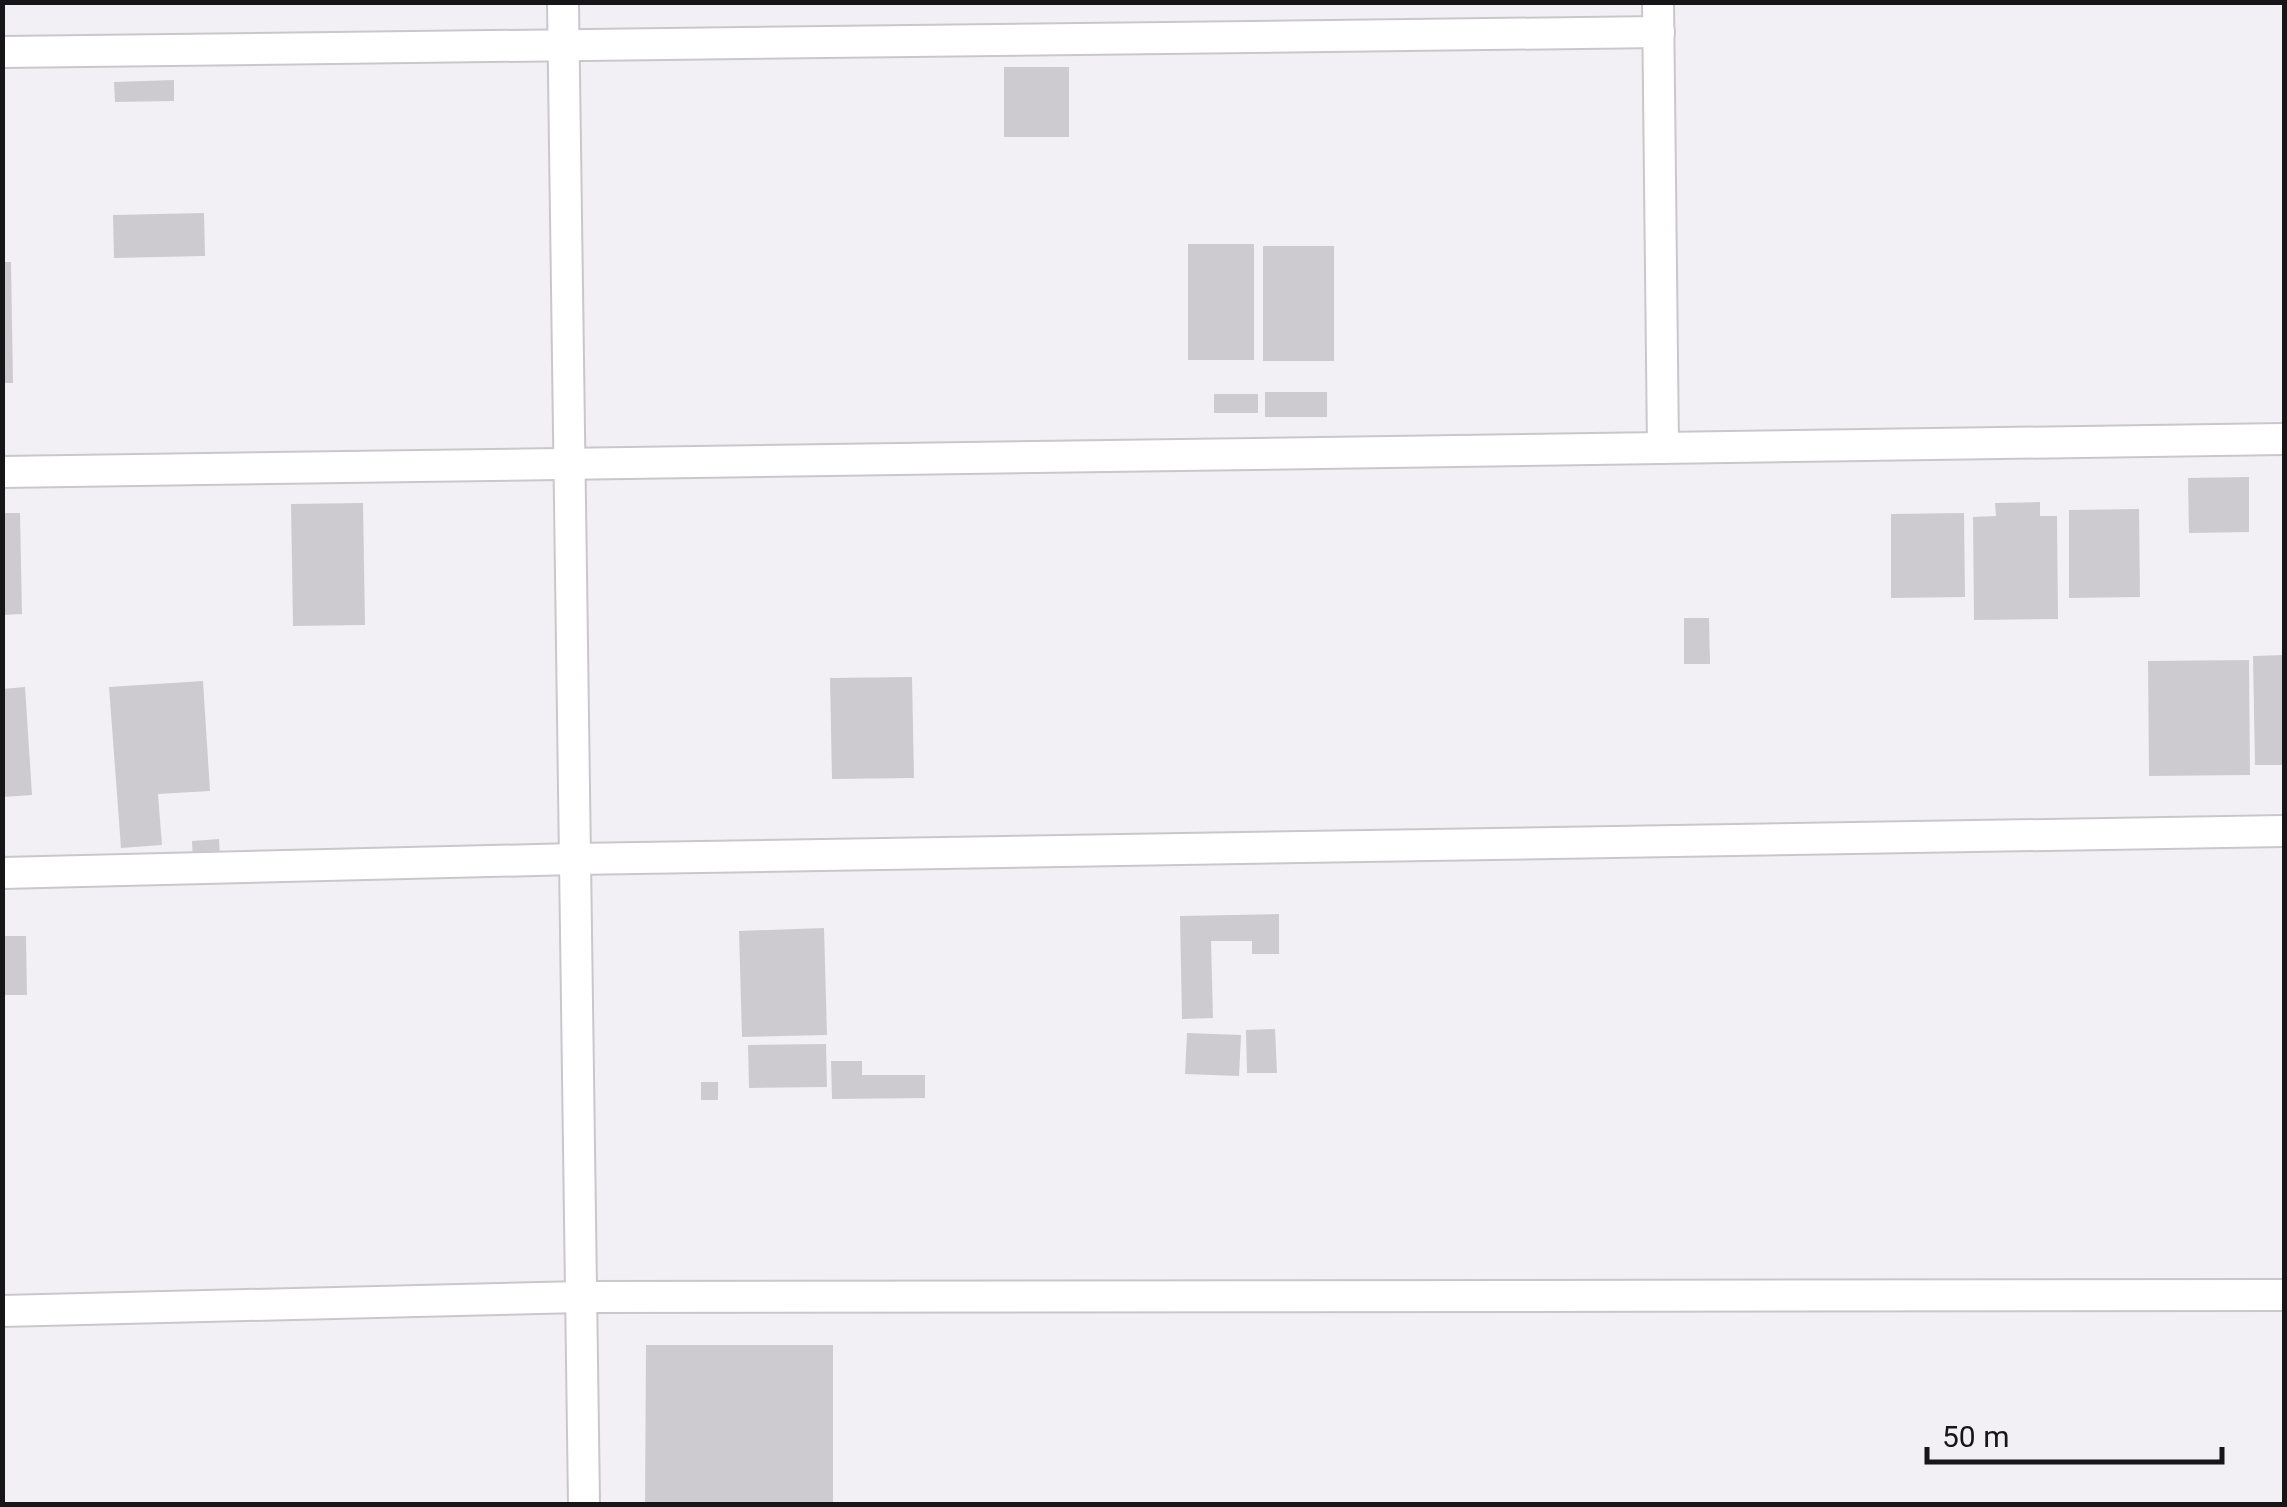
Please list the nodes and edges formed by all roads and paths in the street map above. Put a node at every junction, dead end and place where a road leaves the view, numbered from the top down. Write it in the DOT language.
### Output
graph roads {
  1 [pos="563,2"];
  2 [pos="1658,17"];
  3 [pos="564,46"];
  4 [pos="2,52"];
  5 [pos="2284,439"];
  6 [pos="1664,448"];
  7 [pos="570,465"];
  8 [pos="2,472"];
  9 [pos="2284,831"];
  10 [pos="575,858"];
  11 [pos="2,874"];
  12 [pos="2284,1295"];
  13 [pos="581,1297"];
  14 [pos="2,1311"];
  15 [pos="584,1504"];
  1 -- 3 [label="street"];
  2 -- 3 [label="street"];
  2 -- 6 [label="street"];
  3 -- 4 [label="street"];
  3 -- 7 [label="street"];
  5 -- 6 [label="street"];
  6 -- 7 [label="street"];
  7 -- 8 [label="street"];
  7 -- 10 [label="street"];
  9 -- 10 [label="street"];
  10 -- 11 [label="street"];
  10 -- 13 [label="street"];
  12 -- 13 [label="street"];
  13 -- 14 [label="street"];
  13 -- 15 [label="street"];
}
